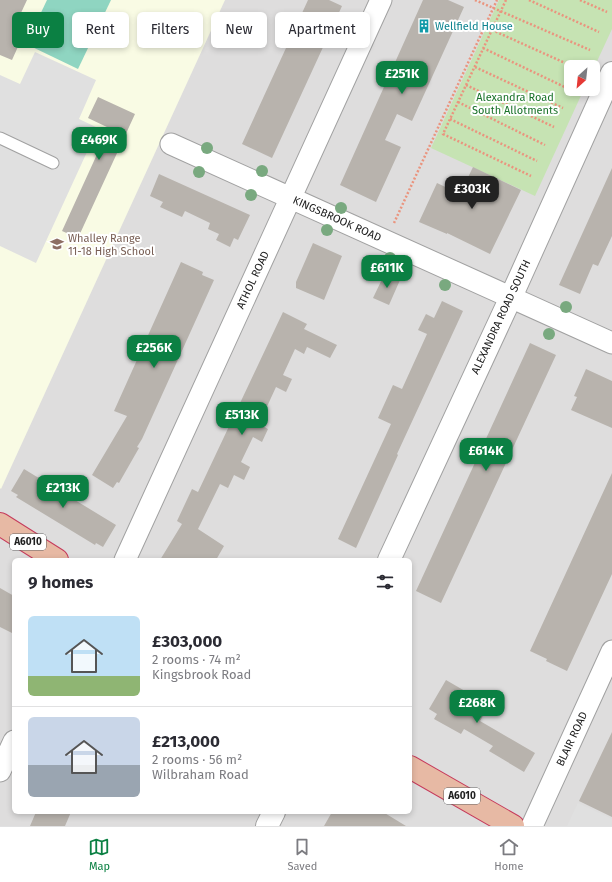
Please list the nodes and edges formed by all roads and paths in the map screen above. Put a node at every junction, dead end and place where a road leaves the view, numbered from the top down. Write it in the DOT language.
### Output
graph roads {
  1 [pos="381,0"];
  2 [pos="475,0"];
  3 [pos="497,0"];
  4 [pos="506,0"];
  5 [pos="529,0"];
  6 [pos="580,0"];
  7 [pos="493,8"];
  8 [pos="500,12"];
  9 [pos="607,12"];
  10 [pos="492,30"];
  11 [pos="599,32"];
  12 [pos="483,48"];
  13 [pos="590,50"];
  14 [pos="564,62"];
  15 [pos="475,67"];
  16 [pos="612,73"];
  17 [pos="466,85"];
  18 [pos="564,87"];
  19 [pos="458,102"];
  20 [pos="563,108"];
  21 [pos="450,119"];
  22 [pos="554,128"];
  23 [pos="0,138"];
  24 [pos="171,144"];
  25 [pos="546,145"];
  26 [pos="537,161"];
  27 [pos="53,163"];
  28 [pos="531,176"];
  29 [pos="290,198"];
  30 [pos="386,241"];
  31 [pos="511,297"];
  32 [pos="612,343"];
  33 [pos="0,524"];
  34 [pos="54,558"];
  35 [pos="126,558"];
  36 [pos="391,558"];
  37 [pos="612,651"];
  38 [pos="12,744"];
  39 [pos="412,767"];
  40 [pos="0,771"];
  41 [pos="273,814"];
  42 [pos="267,826"];
  43 [pos="513,826"];
  44 [pos="532,826"];
  1 -- 29 [label="street, ATHOL ROAD"];
  2 -- 7 [label="path"];
  3 -- 7 [label="path"];
  4 -- 8 [label="path"];
  5 -- 11 [label="path"];
  6 -- 9 [label="path"];
  7 -- 8 [label="path"];
  7 -- 30 [label="path"];
  8 -- 10 [label="path"];
  8 -- 13 [label="path"];
  10 -- 12 [label="path"];
  10 -- 14 [label="path"];
  12 -- 15 [label="path"];
  12 -- 18 [label="path"];
  15 -- 17 [label="path"];
  15 -- 20 [label="path"];
  16 -- 31 [label="street, ALEXANDRA ROAD SOUTH"];
  17 -- 19 [label="path"];
  17 -- 22 [label="path"];
  19 -- 21 [label="path"];
  19 -- 25 [label="path"];
  21 -- 26 [label="path"];
  21 -- 28 [label="path"];
  23 -- 27 [label="lane"];
  24 -- 29 [label="street, KINGSBROOK ROAD"];
  29 -- 30 [label="street, KINGSBROOK ROAD"];
  29 -- 35 [label="street, ATHOL ROAD"];
  30 -- 31 [label="street, KINGSBROOK ROAD"];
  31 -- 32 [label="street, KINGSBROOK ROAD"];
  31 -- 36 [label="street, ALEXANDRA ROAD SOUTH"];
  33 -- 34 [label="highway, A6010"];
  37 -- 44 [label="street, BLAIR ROAD"];
  38 -- 40 [label="street"];
  39 -- 43 [label="highway, A6010"];
  41 -- 42 [label="street"];
}
